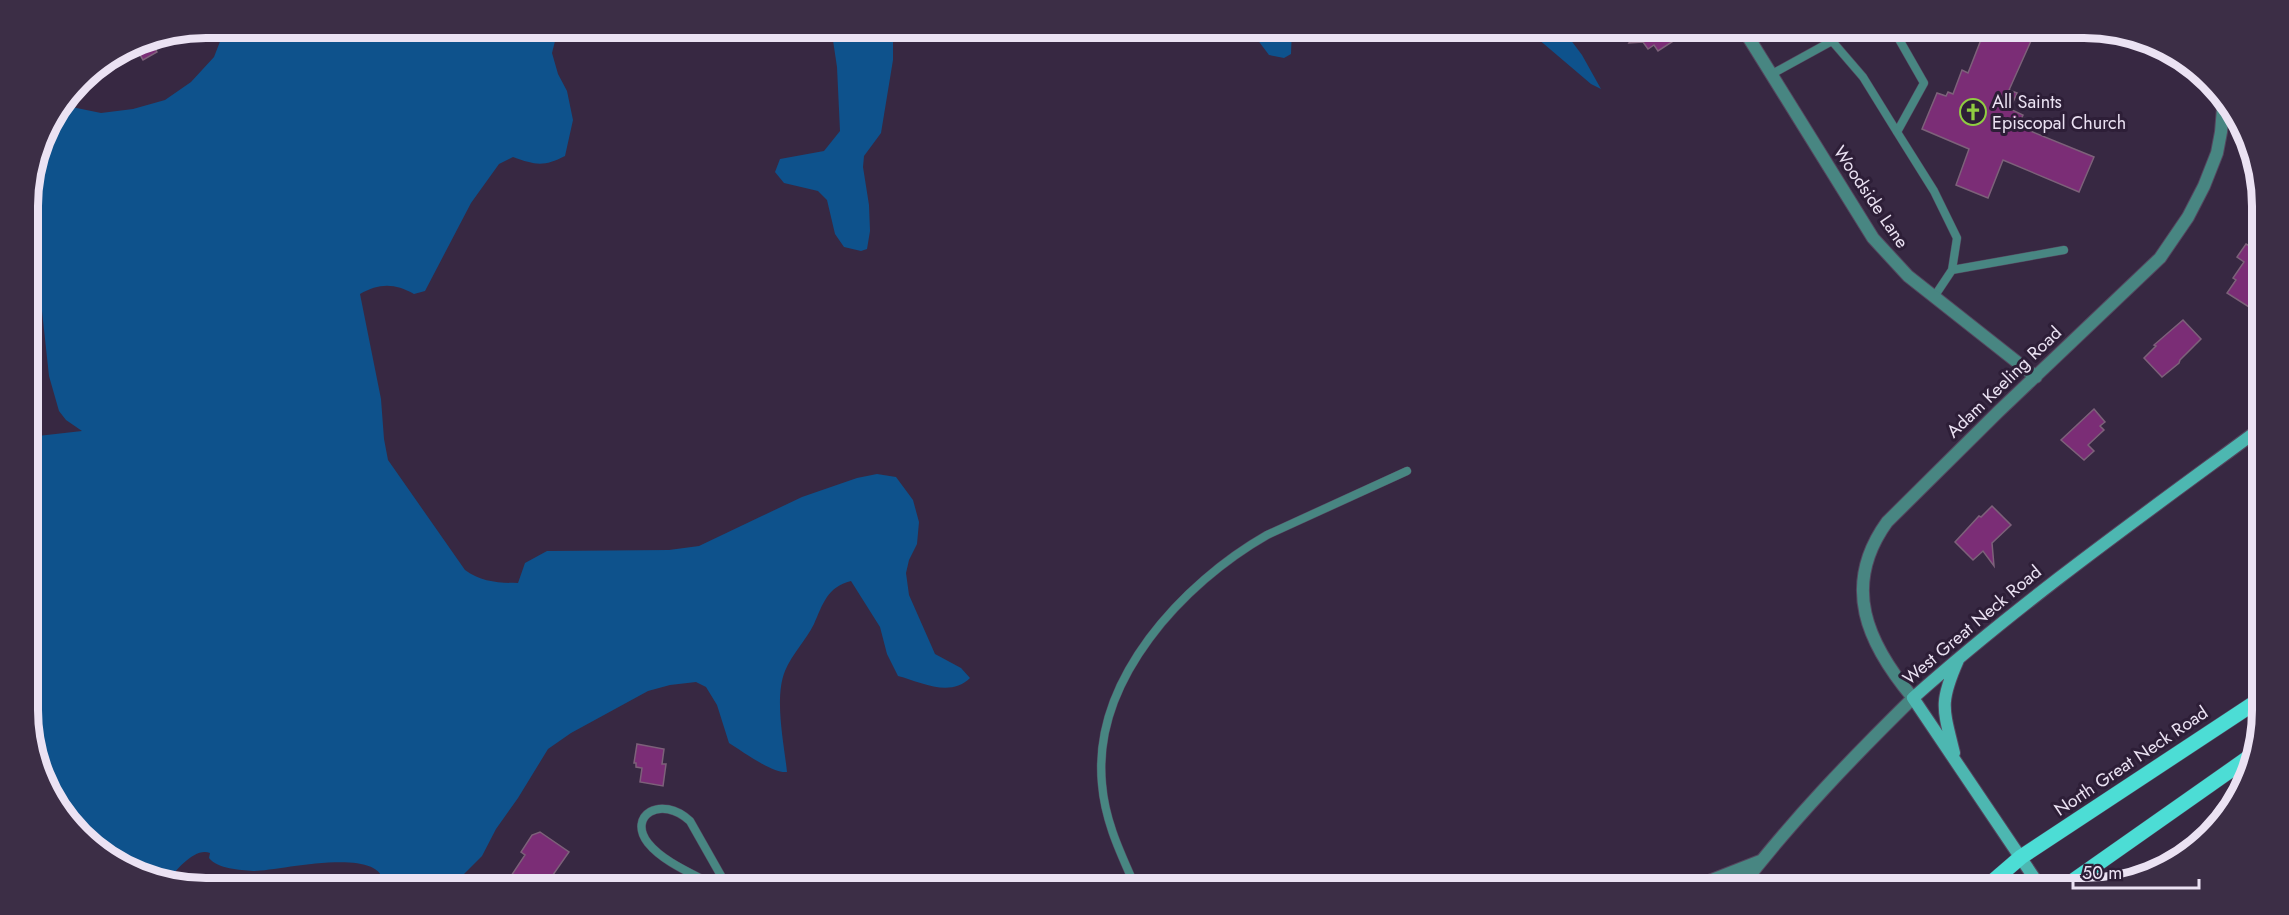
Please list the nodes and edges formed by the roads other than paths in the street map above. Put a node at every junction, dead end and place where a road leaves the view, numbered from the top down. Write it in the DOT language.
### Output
graph roads {
  1 [pos="1749,38"];
  2 [pos="1831,38"];
  3 [pos="1898,38"];
  4 [pos="1832,41"];
  5 [pos="1772,75"];
  6 [pos="2223,112"];
  7 [pos="1897,132"];
  8 [pos="2064,250"];
  9 [pos="1952,270"];
  10 [pos="1934,297"];
  11 [pos="2036,377"];
  12 [pos="2252,435"];
  13 [pos="1407,471"];
  14 [pos="1960,656"];
  15 [pos="1913,698"];
  16 [pos="2252,705"];
  17 [pos="1955,760"];
  18 [pos="2244,761"];
  19 [pos="2021,857"];
  20 [pos="1762,860"];
  21 [pos="1718,877"];
  22 [pos="1748,877"];
  23 [pos="1998,877"];
  24 [pos="2034,877"];
  25 [pos="2079,877"];
  26 [pos="700,878"];
  27 [pos="722,878"];
  28 [pos="1131,878"];
  1 -- 5 [label="street, Woodside Lane"];
  2 -- 4 [label="lane"];
  3 -- 7 [label="lane"];
  4 -- 5 [label="lane"];
  4 -- 7 [label="lane"];
  5 -- 10 [label="street, Woodside Lane"];
  6 -- 11 [label="street, Adam Keeling Road"];
  7 -- 9 [label="lane"];
  8 -- 9 [label="lane"];
  9 -- 10 [label="lane"];
  10 -- 11 [label="street, Woodside Lane"];
  11 -- 15 [label="street, Adam Keeling Road"];
  12 -- 14 [label="street, West Great Neck Road"];
  13 -- 28 [label="lane"];
  14 -- 15 [label="street, West Great Neck Road"];
  14 -- 17 [label="street"];
  15 -- 17 [label="street"];
  15 -- 20 [label="street, West Great Neck Road"];
  16 -- 19 [label="main road, North Great Neck Road"];
  17 -- 19 [label="street"];
  18 -- 25 [label="main road"];
  19 -- 23 [label="main road, North Great Neck Road"];
  19 -- 24 [label="street"];
  20 -- 21 [label="street"];
  20 -- 22 [label="street, West Great Neck Road"];
  26 -- 27 [label="lane"];
}
